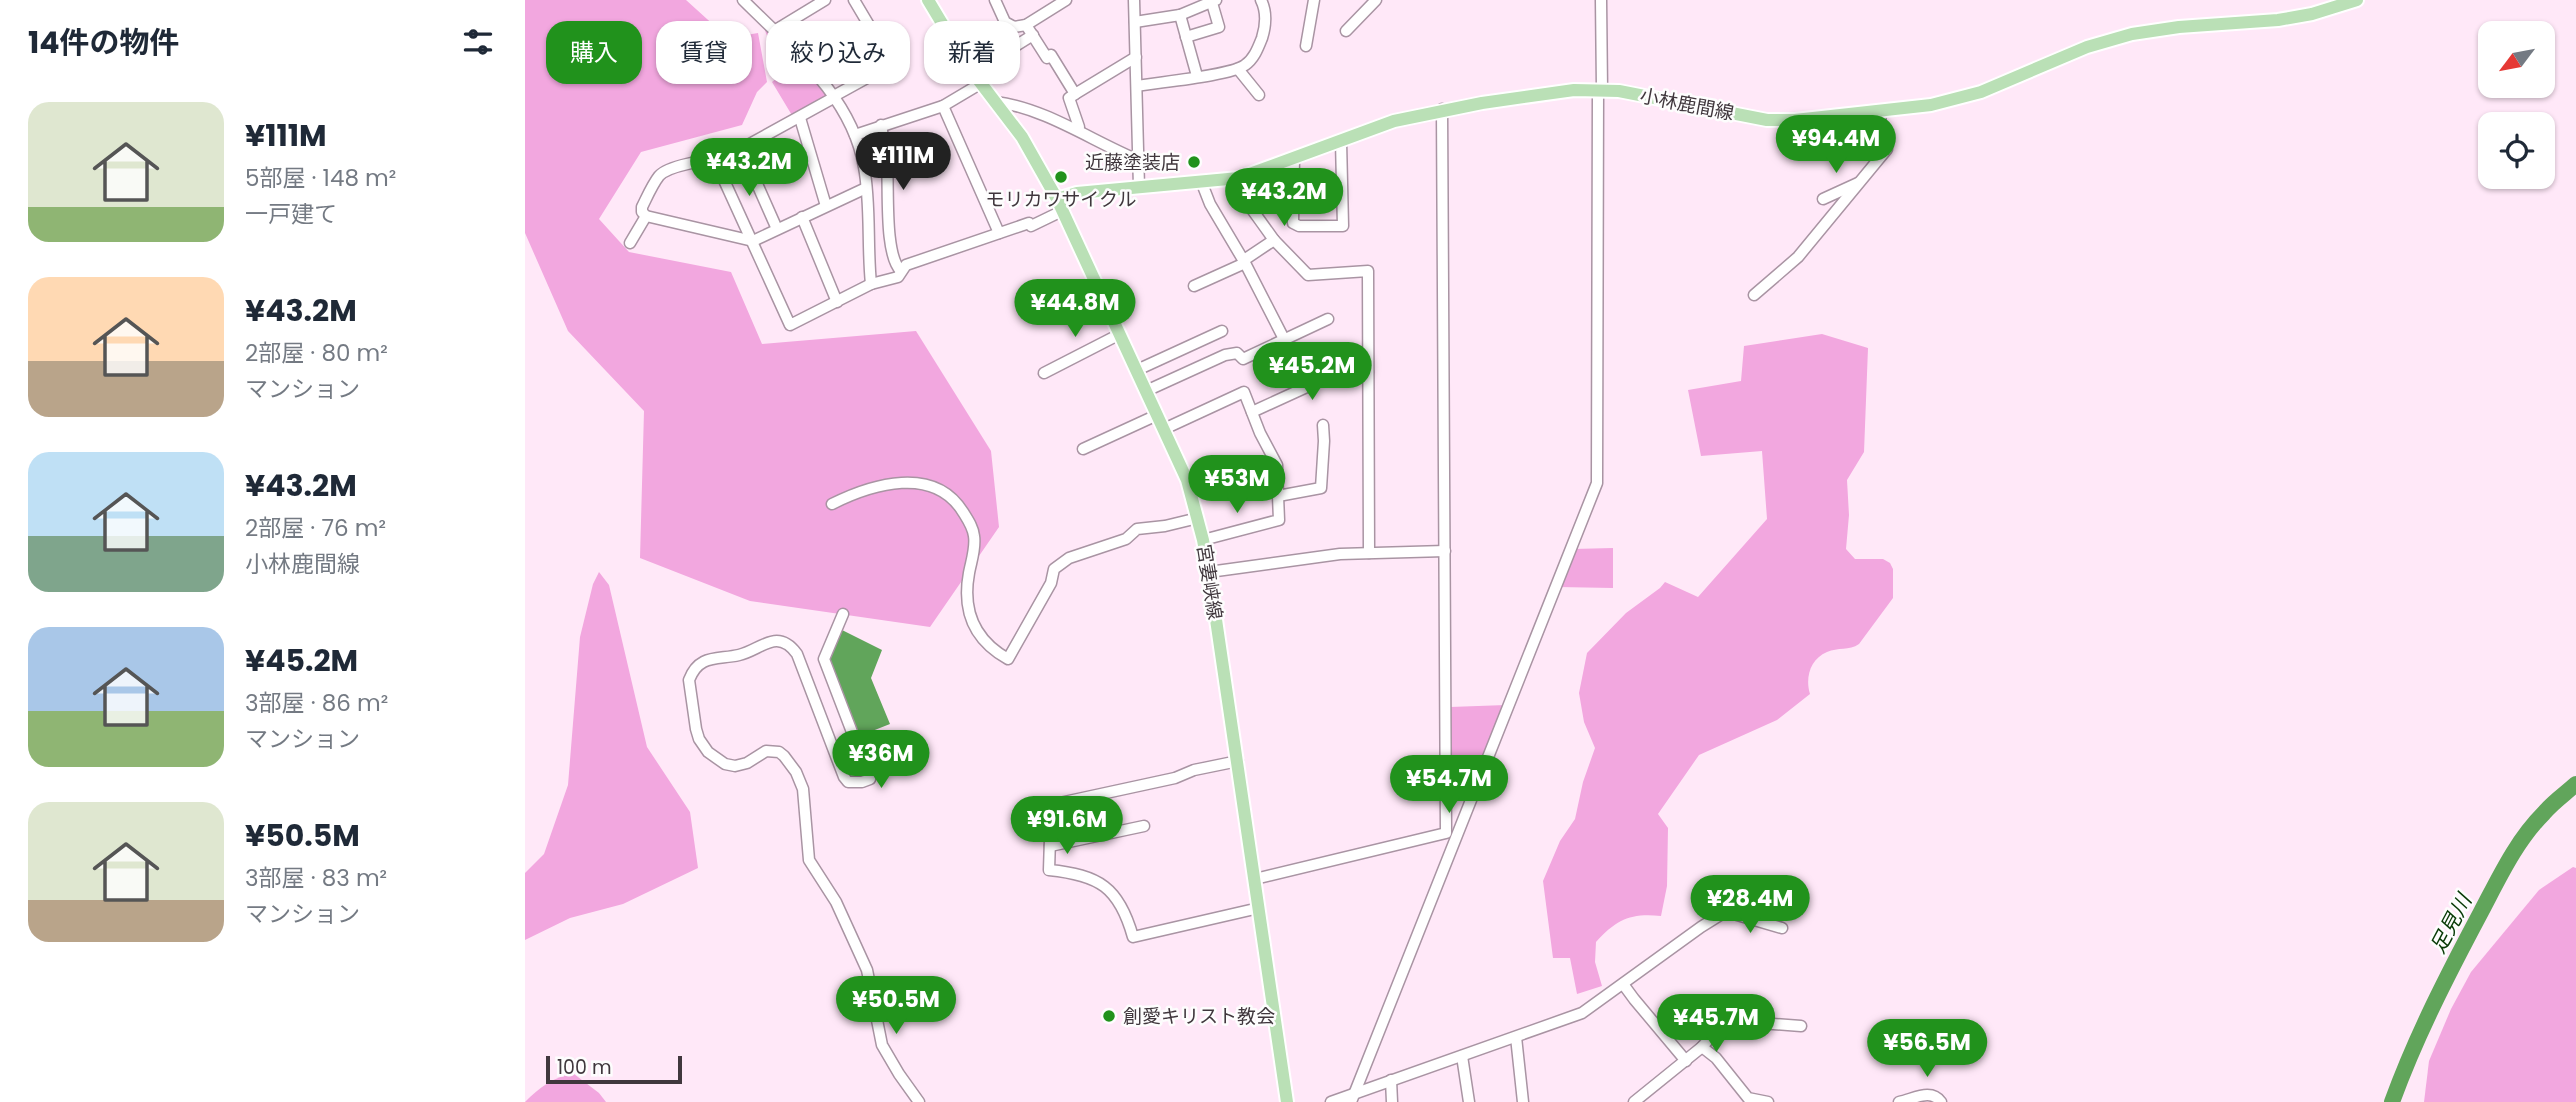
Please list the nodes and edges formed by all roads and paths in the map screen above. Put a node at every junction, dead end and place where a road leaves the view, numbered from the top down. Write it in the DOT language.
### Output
graph roads {
  1 [pos="743,0"];
  2 [pos="825,0"];
  3 [pos="853,0"];
  4 [pos="929,0"];
  5 [pos="995,0"];
  6 [pos="1066,0"];
  7 [pos="1134,0"];
  8 [pos="1261,0"];
  9 [pos="1314,0"];
  10 [pos="1376,0"];
  11 [pos="1601,0"];
  12 [pos="2357,0"];
  13 [pos="1214,1"];
  14 [pos="1180,15"];
  15 [pos="790,21"];
  16 [pos="866,21"];
  17 [pos="941,21"];
  18 [pos="1135,22"];
  19 [pos="766,23"];
  20 [pos="1026,24"];
  21 [pos="1346,31"];
  22 [pos="1033,35"];
  23 [pos="1186,37"];
  24 [pos="1020,43"];
  25 [pos="1306,46"];
  26 [pos="1136,57"];
  27 [pos="1238,69"];
  28 [pos="1196,76"];
  29 [pos="824,84"];
  30 [pos="857,84"];
  31 [pos="980,84"];
  32 [pos="1137,86"];
  33 [pos="1600,90"];
  34 [pos="1075,94"];
  35 [pos="1259,95"];
  36 [pos="835,97"];
  37 [pos="996,102"];
  38 [pos="943,106"];
  39 [pos="1443,109"];
  40 [pos="1881,110"];
  41 [pos="800,118"];
  42 [pos="881,125"];
  43 [pos="1079,127"];
  44 [pos="855,135"];
  45 [pos="1341,141"];
  46 [pos="742,150"];
  47 [pos="1294,158"];
  48 [pos="1138,160"];
  49 [pos="719,161"];
  50 [pos="1240,178"];
  51 [pos="1201,181"];
  52 [pos="1859,183"];
  53 [pos="1139,187"];
  54 [pos="866,188"];
  55 [pos="1823,199"];
  56 [pos="1059,205"];
  57 [pos="826,206"];
  58 [pos="646,216"];
  59 [pos="802,218"];
  60 [pos="778,229"];
  61 [pos="999,233"];
  62 [pos="1274,240"];
  63 [pos="753,241"];
  64 [pos="630,243"];
  65 [pos="1245,261"];
  66 [pos="901,271"];
  67 [pos="871,285"];
  68 [pos="1194,286"];
  69 [pos="1754,295"];
  70 [pos="837,302"];
  71 [pos="1328,319"];
  72 [pos="1222,331"];
  73 [pos="1121,334"];
  74 [pos="1284,339"];
  75 [pos="1137,370"];
  76 [pos="1368,372"];
  77 [pos="1044,373"];
  78 [pos="1146,391"];
  79 [pos="1252,412"];
  80 [pos="1157,415"];
  81 [pos="1323,425"];
  82 [pos="1164,429"];
  83 [pos="1083,449"];
  84 [pos="1278,496"];
  85 [pos="832,504"];
  86 [pos="1198,518"];
  87 [pos="1203,540"];
  88 [pos="1445,551"];
  89 [pos="1369,553"];
  90 [pos="1209,572"];
  91 [pos="843,614"];
  92 [pos="1238,761"];
  93 [pos="1144,826"];
  94 [pos="1460,830"];
  95 [pos="1446,833"];
  96 [pos="1050,846"];
  97 [pos="1255,879"];
  98 [pos="1757,892"];
  99 [pos="1259,908"];
  100 [pos="1727,912"];
  101 [pos="1782,928"];
  102 [pos="1623,984"];
  103 [pos="1801,1026"];
  104 [pos="1516,1037"];
  105 [pos="1702,1047"];
  106 [pos="1462,1056"];
  107 [pos="1686,1061"];
  108 [pos="1391,1080"];
  109 [pos="1353,1097"];
  110 [pos="919,1102"];
  111 [pos="1287,1102"];
  112 [pos="1331,1102"];
  113 [pos="1392,1102"];
  114 [pos="1469,1102"];
  115 [pos="1523,1102"];
  116 [pos="1633,1102"];
  117 [pos="1768,1102"];
  118 [pos="1899,1102"];
  119 [pos="1941,1102"];
  1 -- 19 [label="street"];
  2 -- 15 [label="street"];
  3 -- 16 [label="street"];
  4 -- 17 [label="main road, 宮妻峡線"];
  5 -- 20 [label="street"];
  6 -- 20 [label="street"];
  7 -- 18 [label="street"];
  8 -- 27 [label="street"];
  9 -- 25 [label="street"];
  10 -- 21 [label="street"];
  11 -- 33 [label="street"];
  12 -- 40 [label="main road, 小林鹿間線"];
  13 -- 14 [label="street"];
  13 -- 23 [label="street"];
  14 -- 18 [label="street"];
  14 -- 23 [label="street"];
  18 -- 26 [label="street"];
  20 -- 22 [label="street"];
  22 -- 24 [label="street"];
  22 -- 34 [label="street"];
  23 -- 28 [label="street"];
  26 -- 32 [label="street"];
  26 -- 34 [label="street"];
  27 -- 28 [label="street"];
  27 -- 35 [label="street"];
  28 -- 32 [label="street"];
  29 -- 36 [label="street"];
  30 -- 36 [label="street"];
  31 -- 37 [label="main road, 宮妻峡線"];
  31 -- 38 [label="street"];
  32 -- 48 [label="street"];
  33 -- 39 [label="main road, 小林鹿間線"];
  33 -- 40 [label="main road, 小林鹿間線"];
  33 -- 94 [label="street"];
  34 -- 43 [label="street"];
  36 -- 41 [label="street"];
  36 -- 44 [label="street"];
  37 -- 48 [label="street"];
  37 -- 56 [label="main road, 宮妻峡線"];
  38 -- 42 [label="street"];
  38 -- 61 [label="street"];
  39 -- 45 [label="main road, 小林鹿間線"];
  39 -- 88 [label="street"];
  40 -- 52 [label="street"];
  41 -- 46 [label="street"];
  41 -- 57 [label="street"];
  42 -- 44 [label="street"];
  42 -- 66 [label="street"];
  44 -- 54 [label="street"];
  45 -- 47 [label="main road, 小林鹿間線"];
  45 -- 47 [label="street"];
  46 -- 49 [label="street"];
  46 -- 60 [label="street"];
  47 -- 50 [label="main road, 小林鹿間線"];
  48 -- 53 [label="street"];
  49 -- 58 [label="street"];
  49 -- 63 [label="street"];
  50 -- 51 [label="main road, 小林鹿間線"];
  50 -- 62 [label="street"];
  51 -- 53 [label="main road, 小林鹿間線"];
  51 -- 65 [label="street"];
  52 -- 55 [label="street"];
  52 -- 69 [label="street"];
  53 -- 56 [label="main road, 小林鹿間線"];
  54 -- 57 [label="street"];
  54 -- 67 [label="street"];
  56 -- 61 [label="street"];
  56 -- 73 [label="main road, 宮妻峡線"];
  57 -- 59 [label="street"];
  58 -- 63 [label="street"];
  58 -- 64 [label="street"];
  59 -- 60 [label="street"];
  59 -- 70 [label="street"];
  60 -- 63 [label="street"];
  61 -- 66 [label="street"];
  62 -- 65 [label="street"];
  62 -- 76 [label="street"];
  63 -- 70 [label="street"];
  65 -- 68 [label="street"];
  65 -- 74 [label="street"];
  66 -- 67 [label="street"];
  67 -- 70 [label="street"];
  71 -- 74 [label="street"];
  72 -- 75 [label="street"];
  73 -- 75 [label="main road, 宮妻峡線"];
  73 -- 77 [label="street"];
  74 -- 78 [label="street"];
  75 -- 78 [label="main road, 宮妻峡線"];
  76 -- 79 [label="street"];
  76 -- 89 [label="street"];
  78 -- 80 [label="main road, 宮妻峡線"];
  79 -- 82 [label="street"];
  79 -- 84 [label="street"];
  80 -- 82 [label="main road, 宮妻峡線"];
  80 -- 83 [label="street"];
  81 -- 84 [label="street"];
  82 -- 86 [label="main road, 宮妻峡線"];
  84 -- 87 [label="street"];
  85 -- 86 [label="street"];
  86 -- 87 [label="main road, 宮妻峡線"];
  87 -- 90 [label="main road, 宮妻峡線"];
  88 -- 89 [label="street"];
  88 -- 95 [label="street"];
  89 -- 90 [label="street"];
  90 -- 92 [label="main road, 宮妻峡線"];
  91 -- 110 [label="street"];
  92 -- 96 [label="street"];
  92 -- 97 [label="main road, 宮妻峡線"];
  93 -- 96 [label="street"];
  94 -- 95 [label="street"];
  94 -- 109 [label="street"];
  95 -- 97 [label="street"];
  96 -- 99 [label="street"];
  97 -- 99 [label="main road, 宮妻峡線"];
  98 -- 100 [label="street"];
  99 -- 111 [label="main road, 宮妻峡線"];
  100 -- 101 [label="street"];
  100 -- 102 [label="street"];
  102 -- 104 [label="street"];
  102 -- 107 [label="street"];
  103 -- 105 [label="street"];
  104 -- 106 [label="street"];
  104 -- 115 [label="street"];
  105 -- 107 [label="street"];
  105 -- 117 [label="street"];
  106 -- 108 [label="street"];
  106 -- 114 [label="street"];
  107 -- 116 [label="street"];
  108 -- 109 [label="street"];
  108 -- 113 [label="street"];
  109 -- 112 [label="street"];
  118 -- 119 [label="street"];
}
